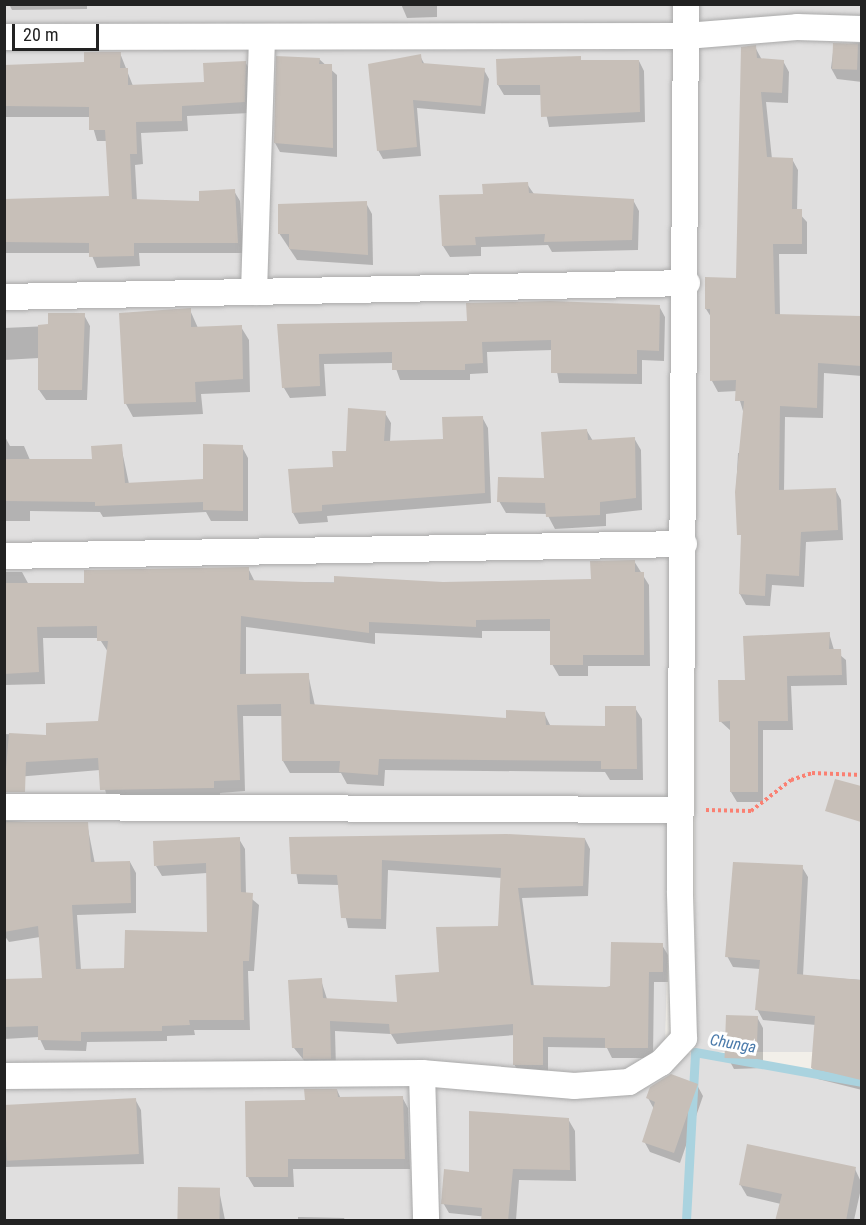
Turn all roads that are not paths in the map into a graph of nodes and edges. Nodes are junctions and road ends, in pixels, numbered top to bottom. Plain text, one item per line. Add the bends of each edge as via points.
1 (686, 4) edge
2 (861, 29) edge
3 (686, 36) junction
4 (4, 37) edge
5 (262, 37) junction
6 (687, 283) junction
7 (254, 292) junction
8 (4, 297) edge
9 (684, 544) junction
10 (4, 556) edge
11 (4, 807) edge
12 (681, 810) junction
13 (422, 1073) junction
14 (4, 1076) edge
15 (426, 1221) edge

1 - 3 street
2 - 3 street via 797,27
3 - 5 street
3 - 6 street
4 - 5 street
5 - 7 street
6 - 7 street
6 - 9 street
7 - 8 street
9 - 10 street
9 - 12 street
11 - 12 street
12 - 13 street via 684,1038 661,1063 629,1082 574,1086
13 - 14 street
13 - 15 street

